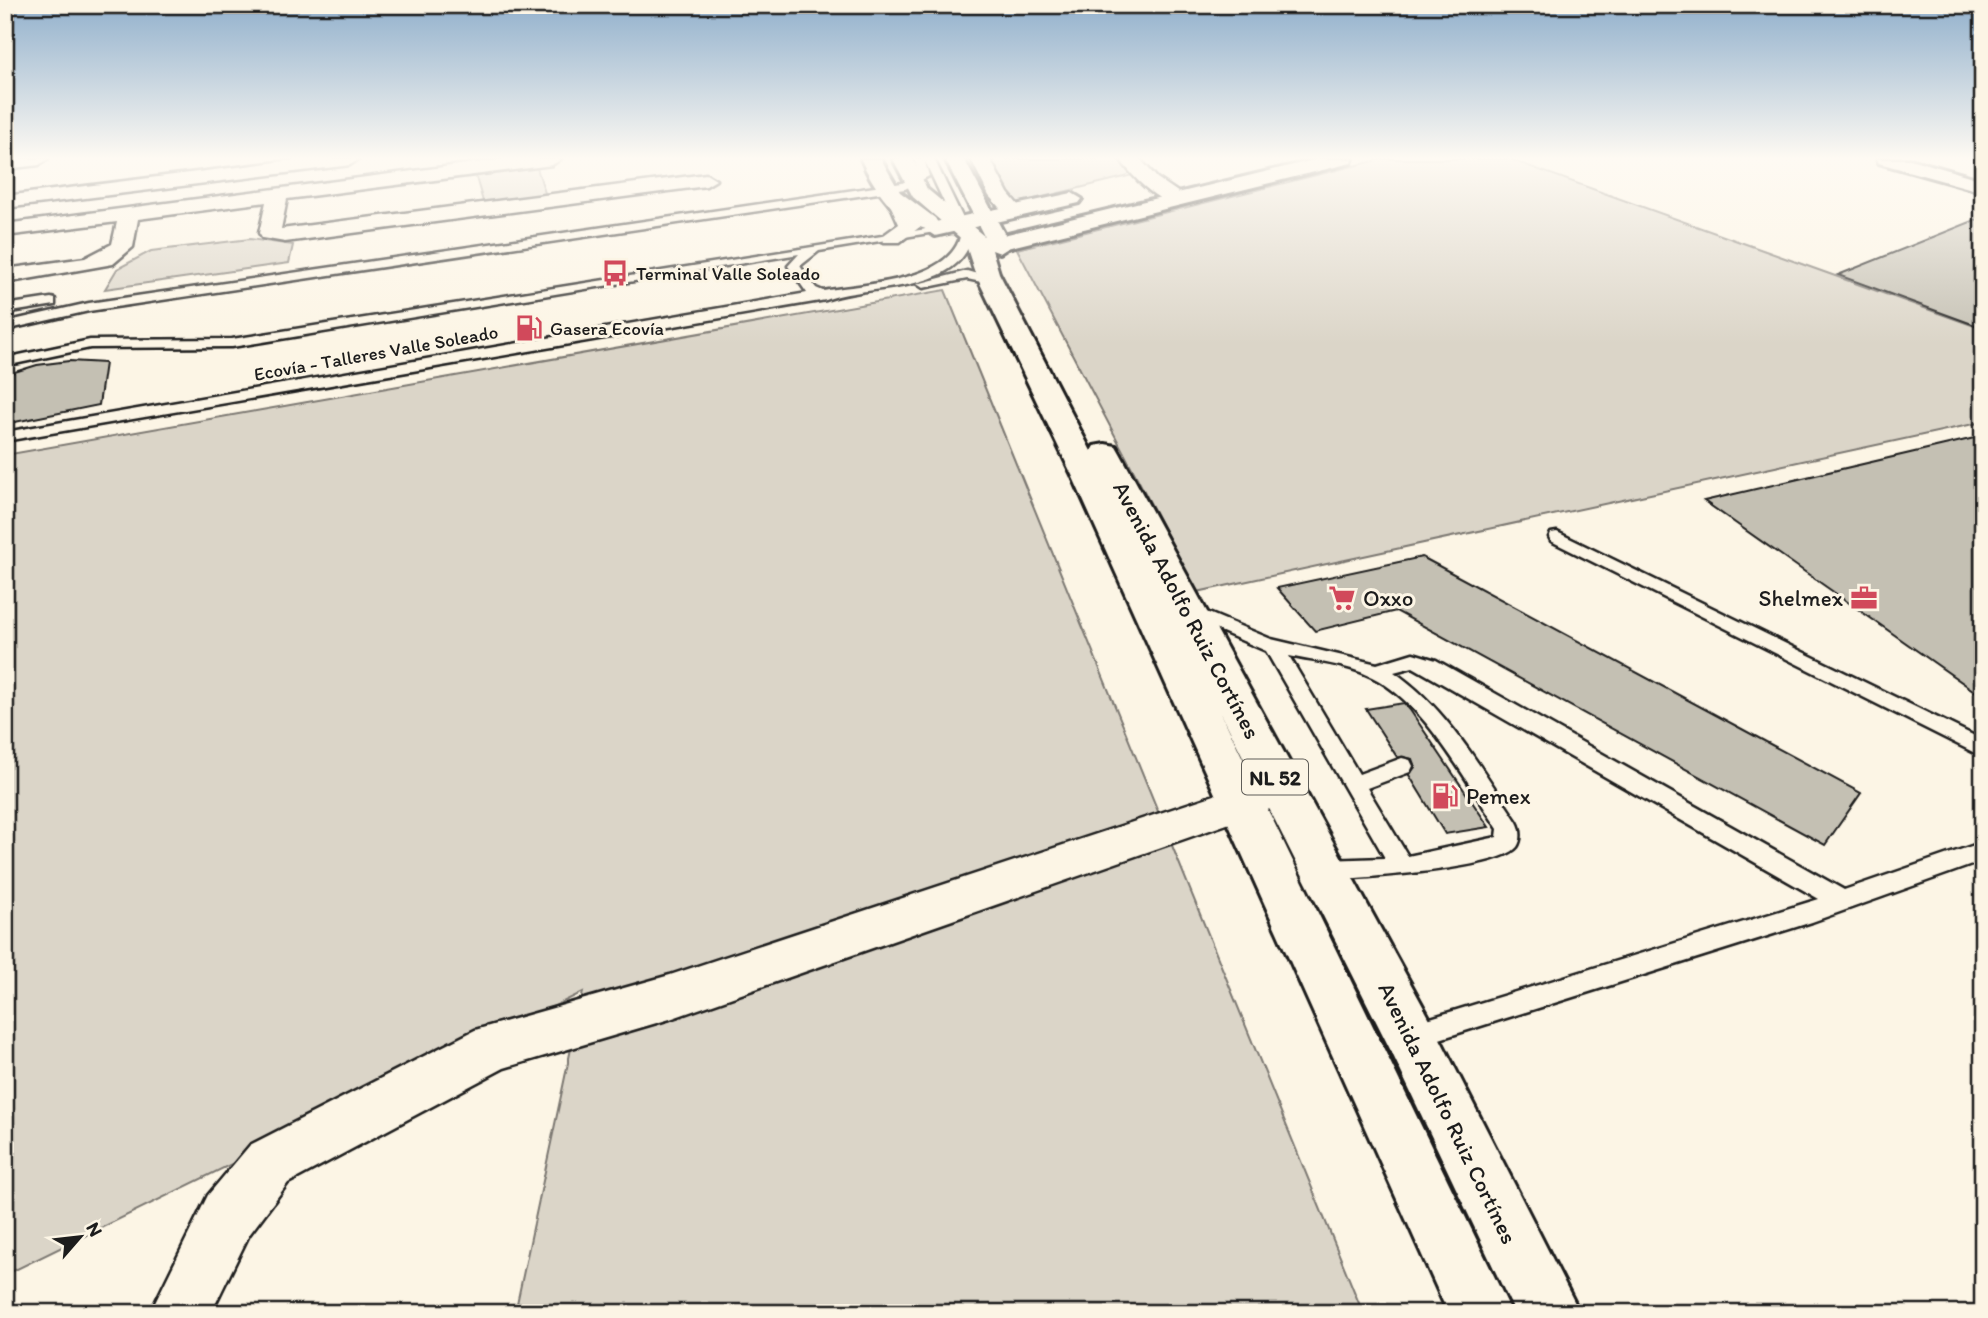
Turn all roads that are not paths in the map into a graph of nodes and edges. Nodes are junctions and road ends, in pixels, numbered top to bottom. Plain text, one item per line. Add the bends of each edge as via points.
1 (79, 221) edge
2 (128, 221) edge
3 (273, 221) edge
4 (399, 221) edge
5 (673, 221) edge
6 (690, 221) edge
7 (908, 221) edge
8 (939, 221) edge
9 (952, 221) edge
10 (966, 221) edge
11 (968, 221) edge
12 (970, 221) edge
13 (972, 221) edge
14 (989, 221) edge
15 (1033, 221) edge
16 (1081, 221) edge
17 (5, 230) edge
18 (892, 237) junction
19 (979, 243) junction
20 (821, 249) junction
21 (5, 276) edge
22 (934, 282) junction
23 (823, 295) junction
24 (842, 298) junction
25 (5, 309) edge
26 (5, 326) edge
27 (5, 362) edge
28 (5, 438) edge
29 (5, 446) edge
30 (1557, 537) dead end
31 (1186, 609) junction
32 (1273, 646) junction
33 (1376, 671) junction
34 (1983, 748) edge
35 (1402, 765) dead end
36 (1354, 784) junction
37 (1262, 796) junction
38 (1983, 851) edge
39 (1402, 867) junction
40 (1325, 870) junction
41 (1842, 901) junction
42 (1411, 1037) junction
43 (1549, 1309) edge
44 (180, 1313) edge
45 (1480, 1313) edge

1 - 17 street
2 - 21 street via 122,247 105,260
3 - 4 street via 270,233 285,236
5 - 25 lane
6 - 26 lane via 89,307
7 - 18 street via 909,226
8 - 19 main road, Avenida Adolfo Ruiz Cortínes / NL 52
9 - 19 main road
10 - 19 lane
11 - 19 main road
12 - 19 main road
13 - 19 main road, Avenida Adolfo Ruiz Cortínes / NL 52
14 - 19 street
15 - 19 main road
16 - 19 main road
18 - 19 lane
18 - 20 lane
19 - 22 lane
19 - 22 lane via 967,275
19 - 23 lane, Ecovía - Talleres Valle Soleado via 922,277
19 - 31 main road, Avenida Adolfo Ruiz Cortínes / NL 52
19 - 37 main road via 1088,475
20 - 23 lane via 794,266 812,291
20 - 27 lane via 232,343 90,344
22 - 24 lane
23 - 24 lane
23 - 28 lane, Ecovía - Talleres Valle Soleado
24 - 29 lane
30 - 34 lane
31 - 32 lane
31 - 37 main road, Avenida Adolfo Ruiz Cortínes / NL 52
32 - 33 lane
32 - 36 lane
33 - 39 lane via 1402,687 1511,835 1499,848
33 - 41 lane via 1413,660 1424,662
35 - 36 lane
36 - 39 lane
37 - 40 main road, Avenida Adolfo Ruiz Cortínes / NL 52
37 - 44 street via 670,997 492,1047 269,1164 236,1201
37 - 45 main road
38 - 41 lane
39 - 40 lane
40 - 42 main road, Avenida Adolfo Ruiz Cortínes / NL 52
41 - 42 lane
42 - 43 main road, Avenida Adolfo Ruiz Cortínes / NL 52

